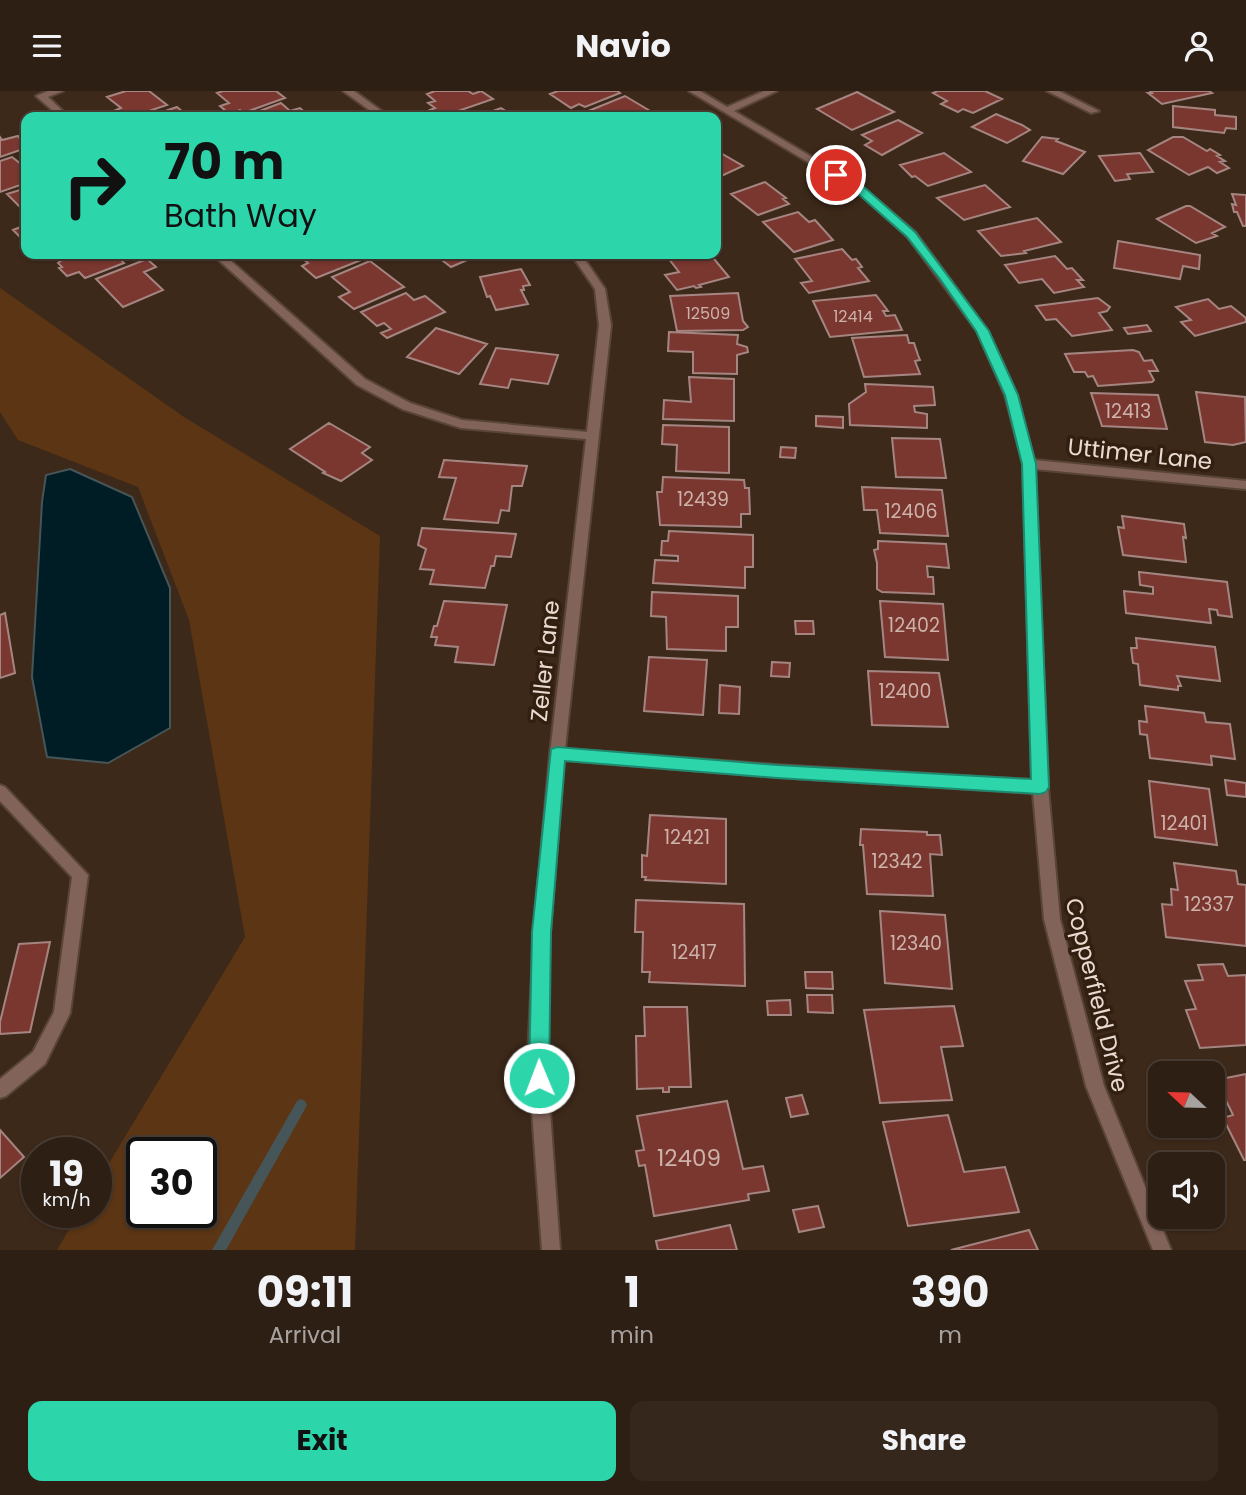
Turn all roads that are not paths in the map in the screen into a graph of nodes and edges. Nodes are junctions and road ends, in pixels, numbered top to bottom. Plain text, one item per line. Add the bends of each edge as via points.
1 (58, 91) edge
2 (348, 91) edge
3 (694, 91) edge
4 (772, 91) edge
5 (1052, 91) edge
6 (727, 110) junction
7 (1094, 111) dead end
8 (59, 112) edge
9 (378, 112) edge
10 (223, 259) edge
11 (579, 259) edge
12 (593, 436) junction
13 (1029, 464) junction
14 (1246, 485) edge
15 (557, 754) junction
16 (1040, 787) junction
17 (0, 791) edge
18 (0, 1090) edge
19 (551, 1250) edge
20 (1162, 1250) edge

1 - 8 street via 41,96
2 - 9 street
3 - 6 street, Copperfield Drive
4 - 6 street
5 - 7 street
6 - 13 street, Copperfield Drive via 859,188 911,235 982,331 1011,395
10 - 12 street via 361,382 406,406 461,424
11 - 12 street, Zeller Lane via 600,289 606,325
12 - 15 street, Zeller Lane
13 - 14 street, Uttimer Lane
13 - 16 street, Copperfield Drive
15 - 16 street
15 - 19 street, Zeller Lane via 541,932 537,1055
16 - 20 street, Copperfield Drive via 1052,919 1095,1086
17 - 18 street via 80,875 62,1013 39,1058

